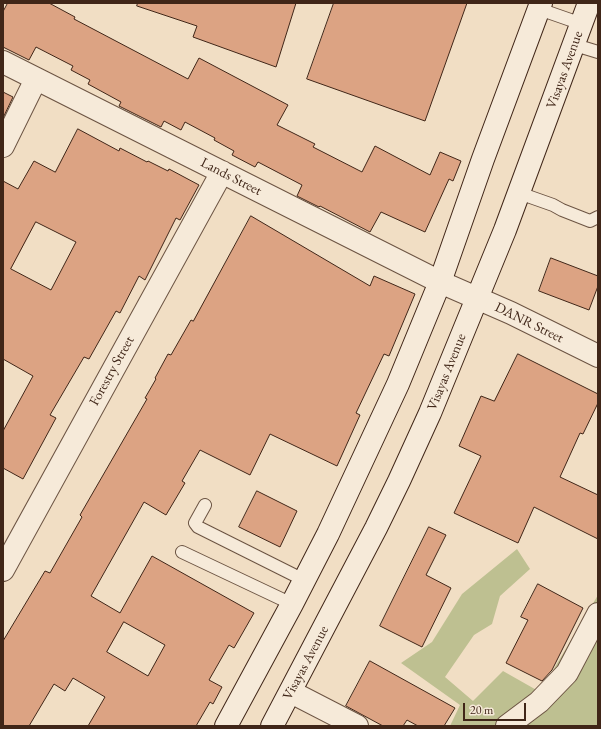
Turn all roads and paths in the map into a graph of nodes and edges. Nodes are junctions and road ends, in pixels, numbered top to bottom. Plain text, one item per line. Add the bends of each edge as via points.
1 (590, 3) edge
2 (540, 6) edge
3 (582, 24) junction
4 (575, 45) junction
5 (598, 52) edge
6 (3, 62) edge
7 (36, 79) junction
8 (3, 146) edge
9 (222, 172) junction
10 (519, 193) junction
11 (598, 217) edge
12 (440, 282) junction
13 (469, 294) junction
14 (598, 356) edge
15 (205, 505) dead end
16 (182, 552) dead end
17 (3, 570) edge
18 (304, 580) junction
19 (292, 604) junction
20 (598, 614) edge
21 (291, 692) junction
22 (226, 726) edge
23 (272, 726) edge
24 (358, 726) edge
25 (507, 726) edge

1 - 3 main road, Visayas Avenue
2 - 3 lane
2 - 12 main road
3 - 4 main road, Visayas Avenue
4 - 5 lane
4 - 10 main road, Visayas Avenue
6 - 7 main road, Lands Street
7 - 8 main road
7 - 9 main road, Lands Street
9 - 12 main road, Lands Street
9 - 17 main road, Forestry Street
10 - 11 lane via 590,221
10 - 13 main road, Visayas Avenue
12 - 13 main road, Lands Street
12 - 18 main road via 398,384
13 - 14 main road, DANR Street
13 - 21 main road, Visayas Avenue via 430,413 376,528
15 - 18 lane via 195,523 198,527
16 - 19 lane
18 - 19 main road
19 - 22 main road
20 - 25 main road via 568,673 539,702
21 - 23 main road, Visayas Avenue
21 - 24 main road

